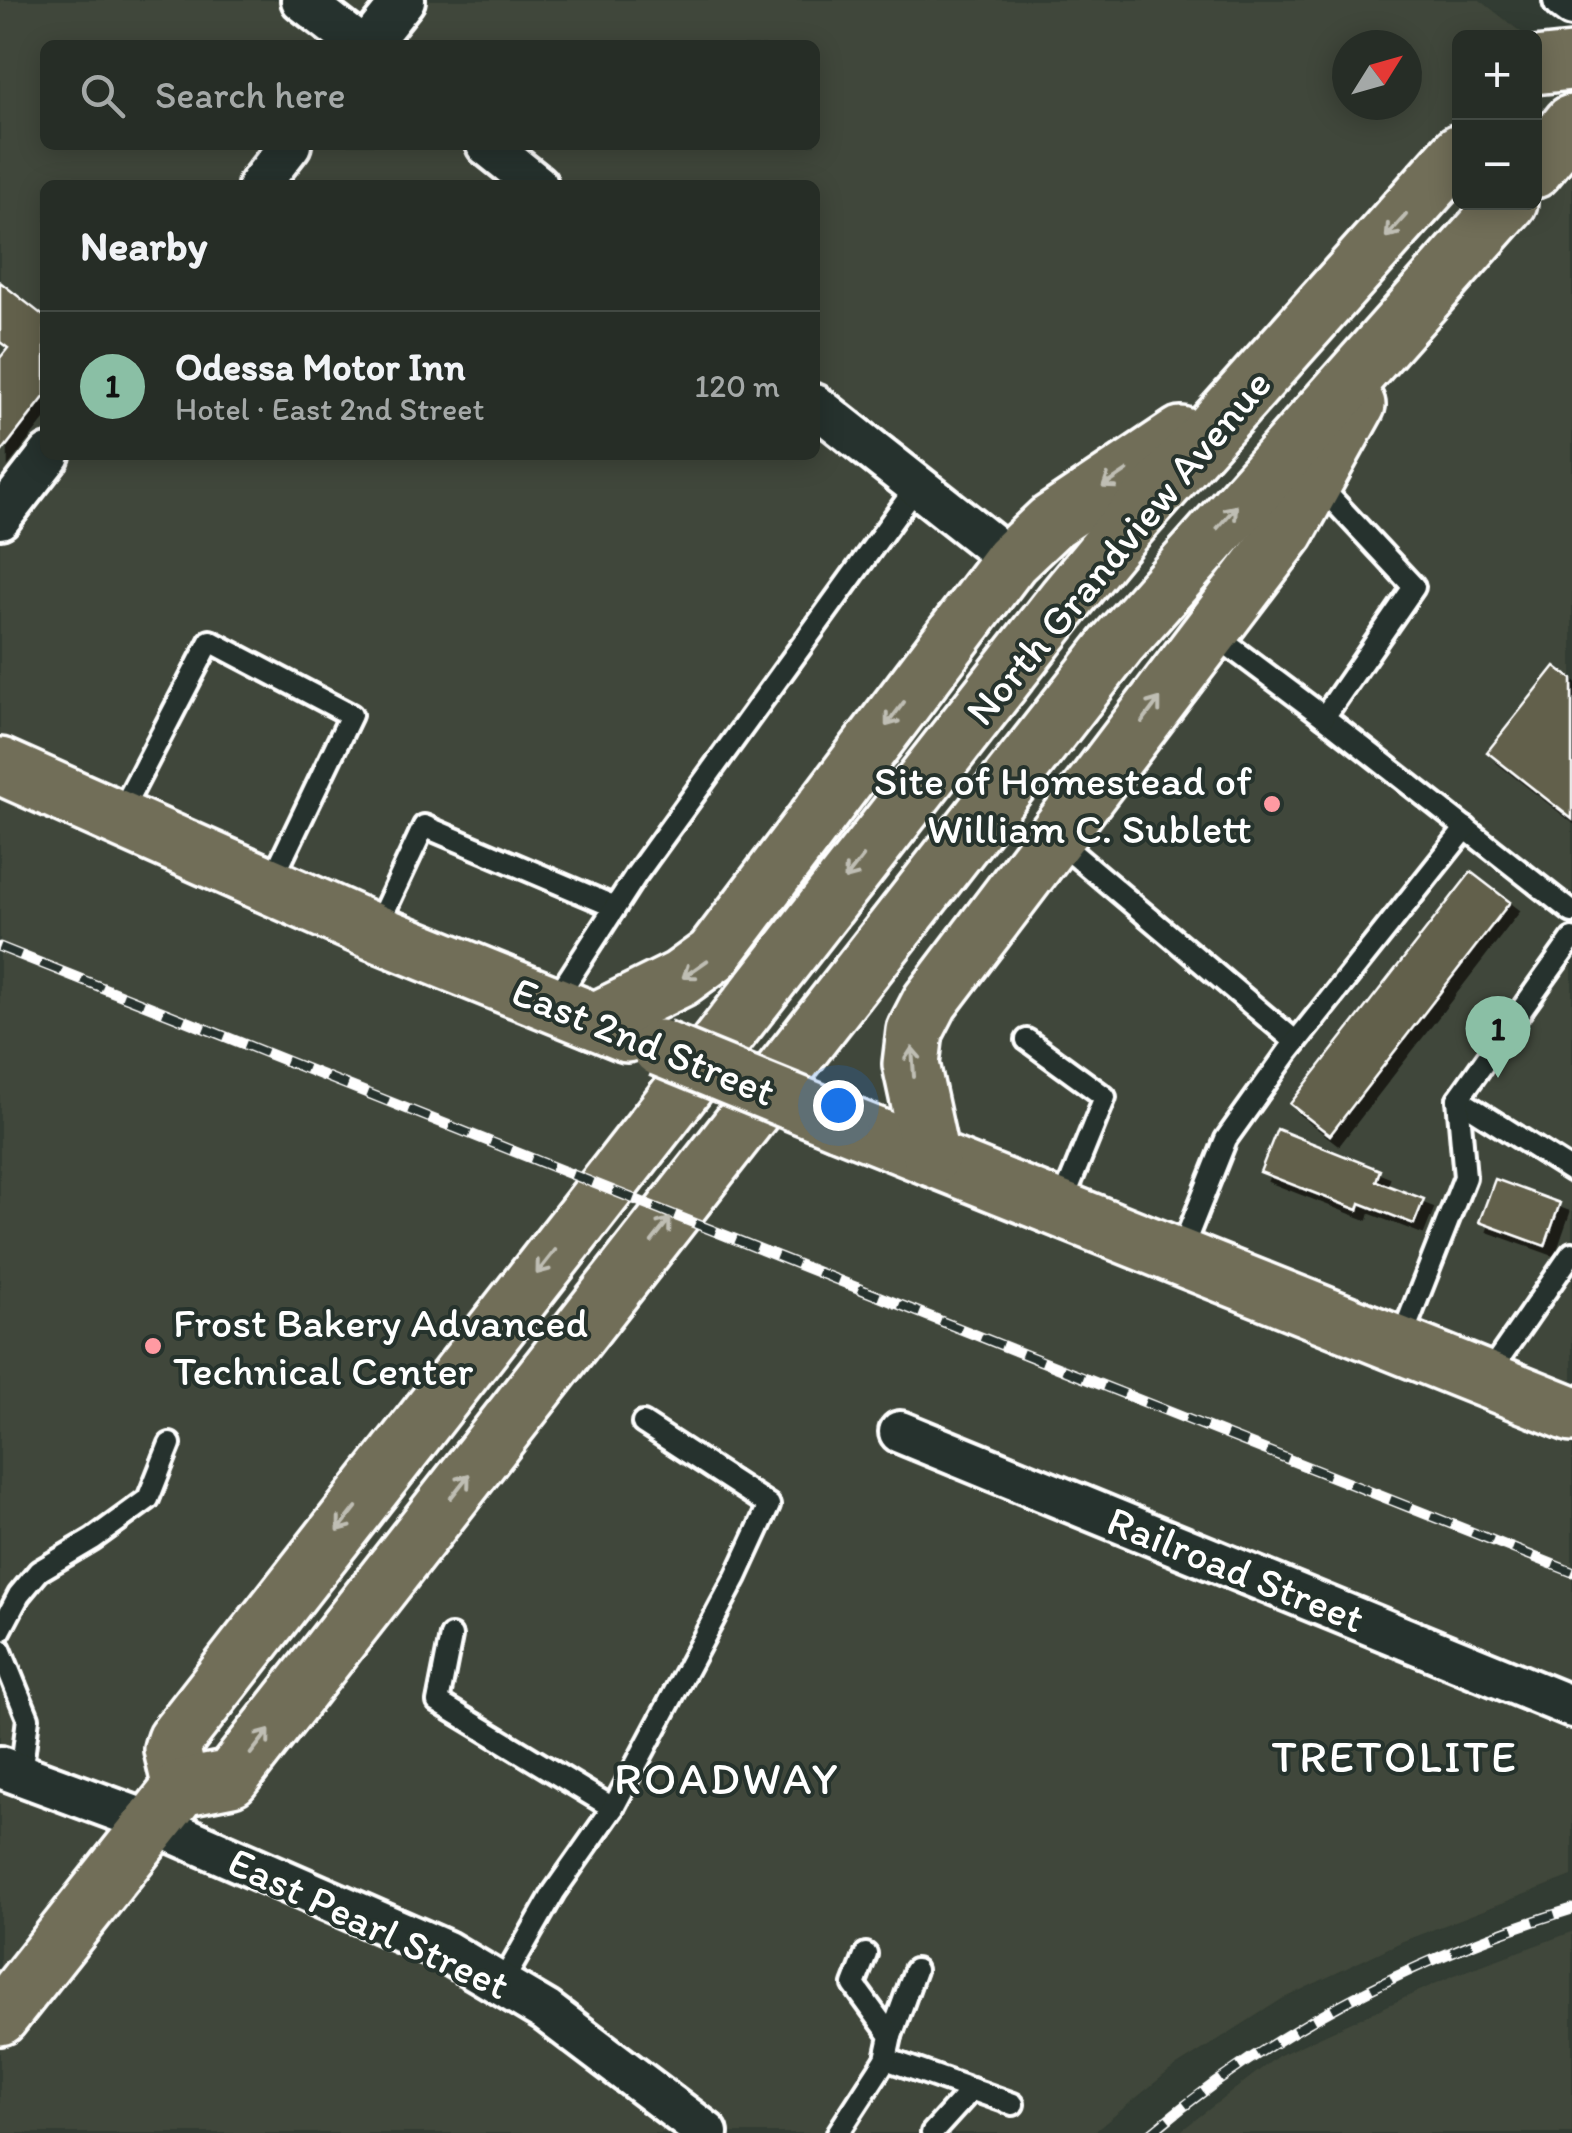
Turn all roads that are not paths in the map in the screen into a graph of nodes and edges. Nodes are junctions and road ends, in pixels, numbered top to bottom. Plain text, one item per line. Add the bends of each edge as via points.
1 (302, 0) edge
2 (404, 0) edge
3 (1564, 0) edge
4 (1572, 6) edge
5 (354, 40) edge
6 (372, 40) edge
7 (1572, 62) edge
8 (1542, 65) edge
9 (1572, 122) edge
10 (286, 150) edge
11 (493, 150) edge
12 (1542, 160) edge
13 (1452, 161) edge
14 (263, 180) edge
15 (531, 180) edge
16 (1501, 210) edge
17 (1405, 318) junction
18 (1254, 386) junction
19 (820, 409) edge
20 (45, 460) edge
21 (1315, 480) junction
22 (918, 486) junction
23 (0, 518) edge
24 (1011, 560) junction
25 (1210, 632) junction
26 (1324, 717) junction
27 (0, 766) edge
28 (117, 820) junction
29 (1466, 828) junction
30 (1055, 837) junction
31 (269, 886) junction
32 (616, 907) junction
33 (1572, 912) edge
34 (374, 932) junction
35 (1572, 939) edge
36 (574, 1012) junction
37 (1027, 1040) dead end
38 (1296, 1042) junction
39 (1458, 1099) junction
40 (932, 1157) junction
41 (1572, 1171) edge
42 (1060, 1208) junction
43 (1572, 1253) edge
44 (1179, 1256) junction
45 (1399, 1344) junction
46 (1485, 1379) junction
47 (1572, 1414) edge
48 (644, 1424) dead end
49 (900, 1432) dead end
50 (170, 1444) dead end
51 (0, 1631) edge
52 (451, 1636) dead end
53 (0, 1649) edge
54 (1572, 1707) edge
55 (10, 1771) edge
56 (166, 1806) junction
57 (613, 1808) junction
58 (866, 1954) dead end
59 (915, 1970) dead end
60 (502, 1982) junction
61 (0, 2017) edge
62 (890, 2036) junction
63 (886, 2059) junction
64 (972, 2089) junction
65 (1013, 2104) dead end
66 (707, 2133) edge
67 (838, 2133) edge
68 (932, 2133) edge

1 - 5 street
2 - 6 street
3 - 4 street
7 - 8 main road
9 - 12 main road
10 - 14 street
11 - 15 street
13 -> 18 main road, North Grandview Avenue
16 - 17 main road, North Grandview Avenue
17 - 21 main road
56 -> 17 main road, North Grandview Avenue via 231,1778 1118,644
18 -> 24 main road via 1050,523
18 -> 56 main road, North Grandview Avenue via 1066,599 174,1740
19 - 22 street
20 - 23 street
21 - 25 main road via 1287,531
21 - 26 lane via 1414,586
22 - 24 street
22 - 32 lane
24 -> 36 main road via 714,956 680,980
25 - 26 lane
30 -> 25 main road
26 - 29 lane
27 - 28 main road, East 2nd Street
28 - 31 main road, East 2nd Street
28 - 31 lane via 210,641 351,715
29 - 33 lane
29 - 38 lane
30 - 38 lane
40 -> 30 main road via 911,1064 915,1031
31 - 34 main road, East 2nd Street
32 - 34 lane via 424,826
32 - 36 lane
34 - 36 main road, East 2nd Street
35 - 39 lane
36 - 40 main road, East 2nd Street, bridge
37 - 42 lane via 1105,1096
38 - 44 lane via 1226,1139
39 - 41 lane
39 - 45 lane via 1465,1177
40 - 42 main road, East 2nd Street
42 - 44 main road, East 2nd Street
43 - 46 lane
44 - 45 main road, East 2nd Street
45 - 46 main road, East 2nd Street
46 - 47 main road, East 2nd Street
48 - 57 lane via 769,1505
49 - 54 street, Railroad Street
50 - 51 lane via 148,1498 39,1571
52 - 57 lane via 438,1702
53 - 55 lane via 28,1718
55 - 56 street, East Pearl Street
56 - 60 street, East Pearl Street
56 - 61 main road
57 - 60 lane
58 - 62 lane via 854,1985
59 - 62 lane
60 - 66 street, East Pearl Street
62 - 63 lane
63 - 64 lane
63 - 67 lane
64 - 65 lane
64 - 68 lane

